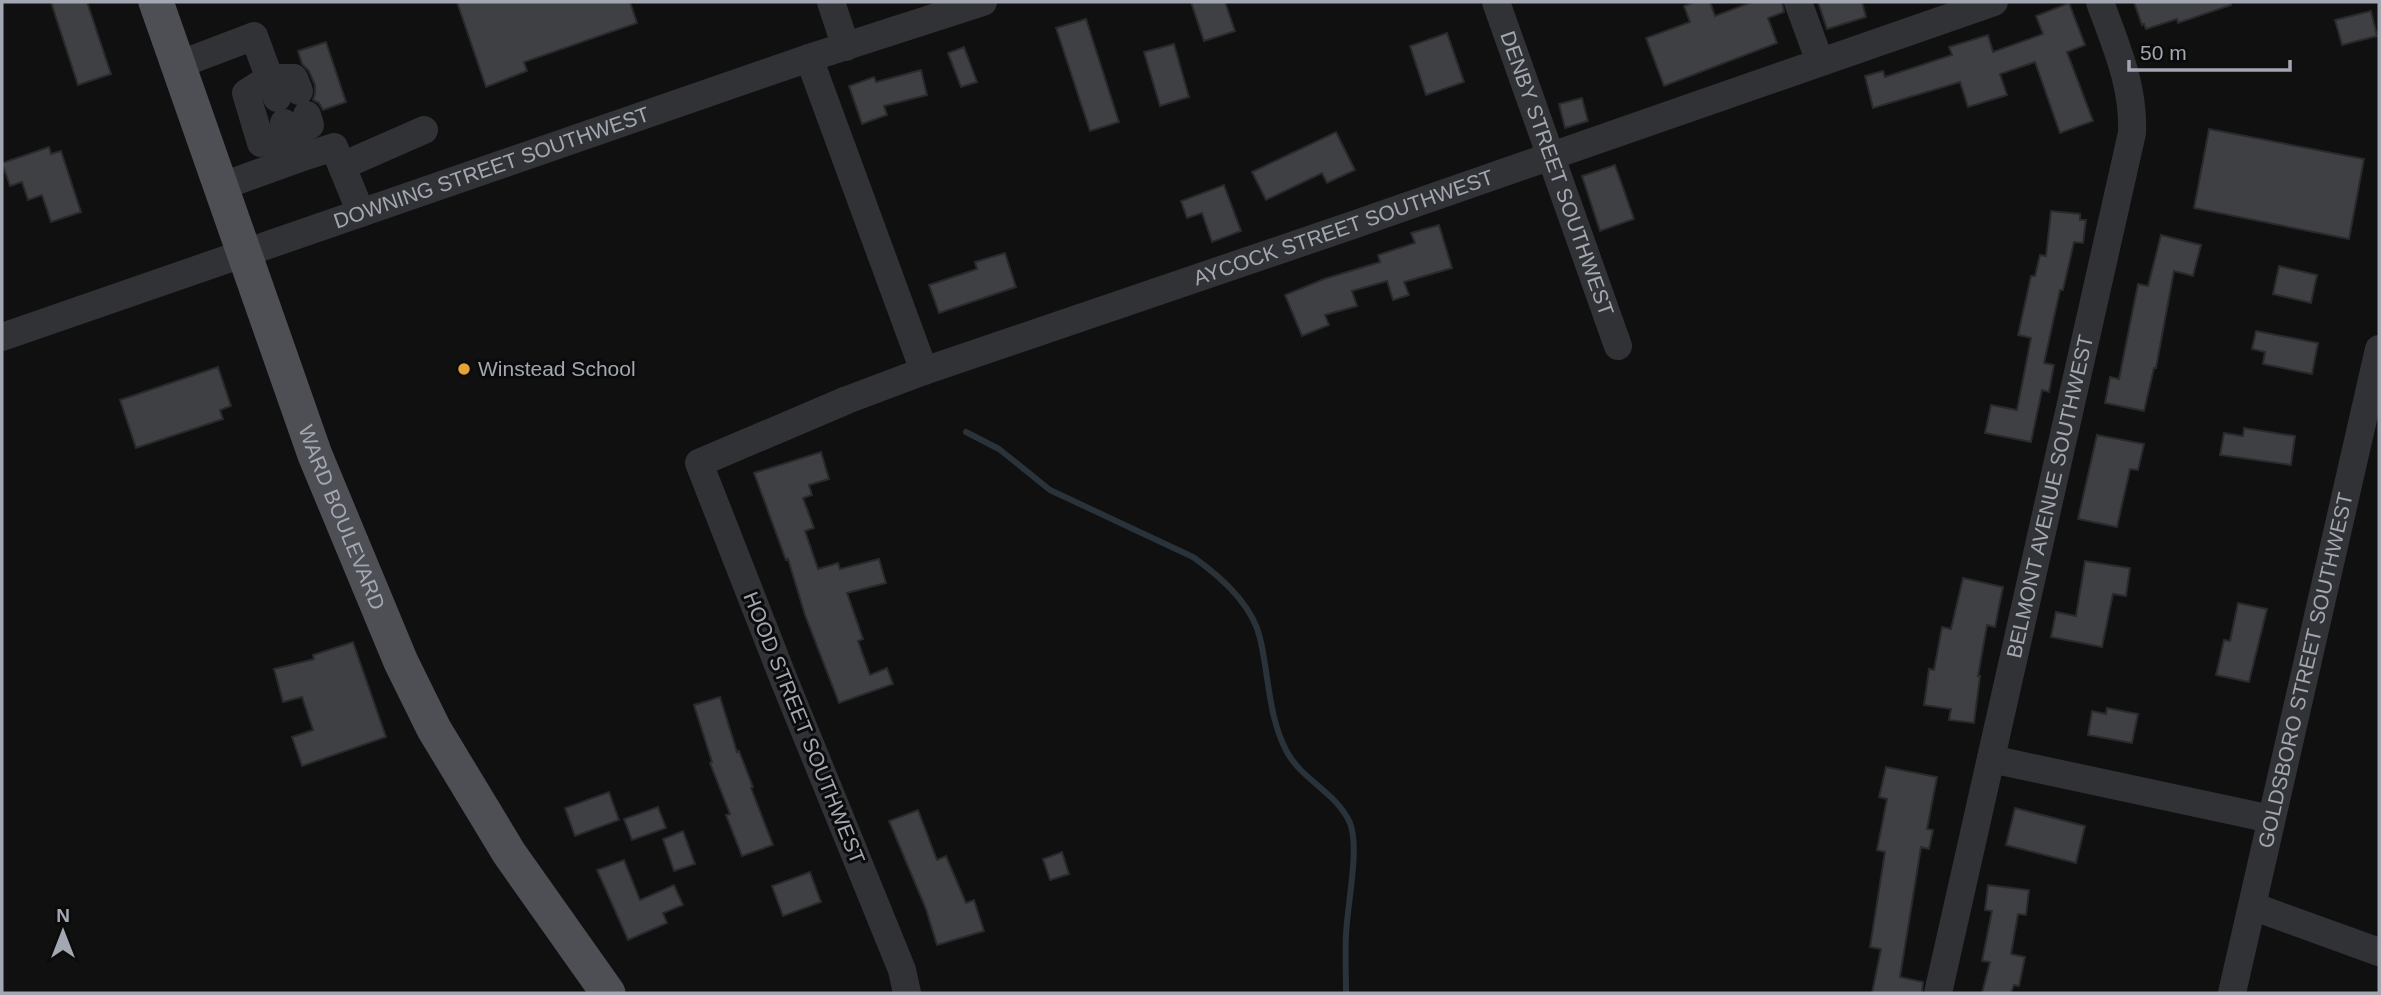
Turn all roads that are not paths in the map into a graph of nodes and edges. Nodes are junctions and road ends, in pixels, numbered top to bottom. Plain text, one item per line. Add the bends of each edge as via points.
1 (156, 2) edge
2 (831, 2) edge
3 (983, 2) edge
4 (1496, 2) edge
5 (1798, 2) edge
6 (1994, 2) edge
7 (2100, 2) edge
8 (846, 47) junction
9 (809, 58) junction
10 (1820, 62) junction
11 (178, 65) junction
12 (289, 114) junction
13 (424, 130) dead end
14 (1551, 155) junction
15 (342, 166) junction
16 (220, 187) junction
17 (360, 213) junction
18 (243, 254) junction
19 (2, 337) edge
20 (1618, 346) dead end
21 (2379, 349) edge
22 (924, 371) junction
23 (699, 463) joint
24 (2367, 469) edge
25 (1991, 760) junction
26 (2271, 819) junction
27 (2252, 906) junction
28 (2379, 952) edge
29 (608, 993) edge
30 (907, 993) edge
31 (1938, 993) edge
32 (2232, 993) edge

1 - 11 main road, WARD BOULEVARD
2 - 8 street
3 - 8 street, DOWNING STREET SOUTHWEST
4 - 14 street, DENBY STREET SOUTHWEST
5 - 10 street
6 - 10 street, AYCOCK STREET SOUTHWEST
7 - 25 street, BELMONT AVENUE SOUTHWEST via 2128,79 2132,133
8 - 9 street, DOWNING STREET SOUTHWEST
9 - 17 street, DOWNING STREET SOUTHWEST
9 - 22 street
10 - 14 street, AYCOCK STREET SOUTHWEST
11 - 12 street via 254,36
11 - 16 main road, WARD BOULEVARD
12 - 15 street via 334,147
12 - 16 street
13 - 15 street
14 - 20 street, DENBY STREET SOUTHWEST
14 - 22 street, AYCOCK STREET SOUTHWEST
15 - 17 street
16 - 18 main road, WARD BOULEVARD
17 - 18 street, DOWNING STREET SOUTHWEST
18 - 19 street, DOWNING STREET SOUTHWEST
18 - 29 main road, WARD BOULEVARD via 315,456 434,729 509,853
21 - 24 street, GOLDSBORO STREET SOUTHWEST
22 - 23 street, AYCOCK STREET SOUTHWEST
23 - 30 street, HOOD STREET SOUTHWEST via 902,970
24 - 26 street, GOLDSBORO STREET SOUTHWEST
25 - 26 street
25 - 31 street, BELMONT AVENUE SOUTHWEST
26 - 27 street, GOLDSBORO STREET SOUTHWEST
27 - 28 street
27 - 32 street, GOLDSBORO STREET SOUTHWEST

